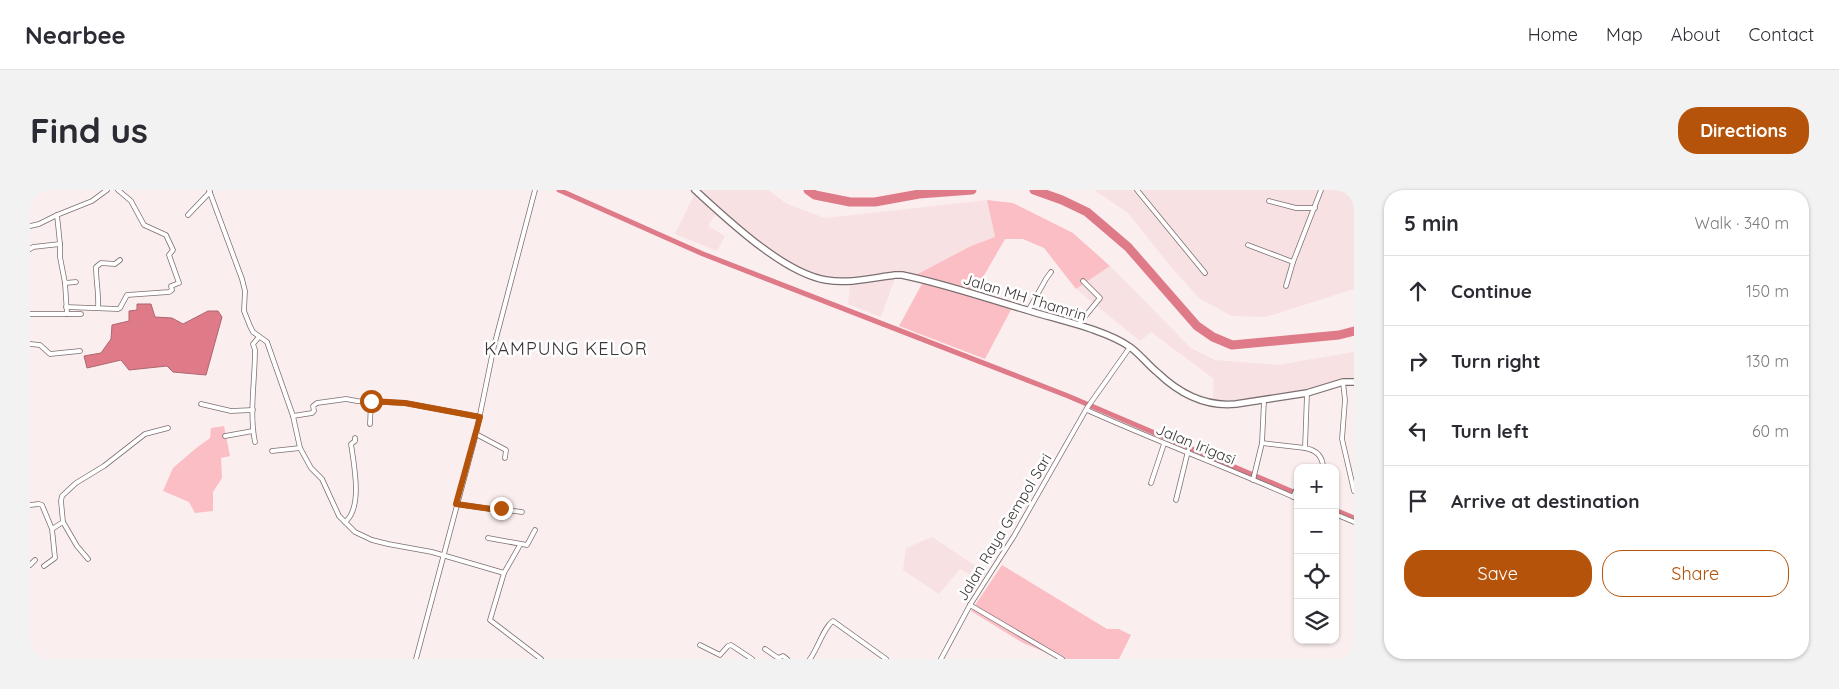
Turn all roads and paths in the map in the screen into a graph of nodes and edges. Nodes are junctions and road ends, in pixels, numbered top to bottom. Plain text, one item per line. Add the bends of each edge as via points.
1 (107, 190) edge
2 (118, 190) edge
3 (534, 190) edge
4 (695, 190) edge
5 (1138, 190) edge
6 (1321, 190) edge
7 (209, 191) edge
8 (1269, 201) dead end
9 (1315, 208) junction
10 (57, 215) junction
11 (188, 215) dead end
12 (30, 226) edge
13 (60, 244) junction
14 (1248, 244) dead end
15 (30, 249) edge
16 (120, 260) dead end
17 (1293, 262) junction
18 (1051, 272) dead end
19 (1205, 273) dead end
20 (1083, 281) dead end
21 (76, 282) dead end
22 (65, 283) junction
23 (1286, 286) dead end
24 (66, 307) junction
25 (98, 308) junction
26 (1028, 311) junction
27 (30, 314) edge
28 (67, 314) junction
29 (81, 314) dead end
30 (1078, 326) junction
31 (259, 337) junction
32 (30, 344) edge
33 (1130, 347) junction
34 (80, 351) dead end
35 (1343, 382) junction
36 (1354, 382) edge
37 (1307, 393) junction
38 (1264, 400) junction
39 (371, 401) junction
40 (201, 404) dead end
41 (1088, 407) junction
42 (252, 410) junction
43 (293, 416) junction
44 (480, 417) junction
45 (370, 424) dead end
46 (168, 428) dead end
47 (253, 431) junction
48 (476, 434) junction
49 (225, 436) dead end
50 (355, 438) dead end
51 (255, 442) dead end
52 (1262, 443) junction
53 (1164, 444) junction
54 (300, 448) junction
55 (1305, 448) junction
56 (272, 451) dead end
57 (1188, 452) junction
58 (505, 458) dead end
59 (1323, 464) edge
60 (1254, 478) junction
61 (1151, 484) dead end
62 (1354, 490) edge
63 (1294, 492) edge
64 (1176, 500) dead end
65 (456, 504) junction
66 (30, 505) edge
67 (522, 512) dead end
68 (1339, 516) edge
69 (63, 522) junction
70 (345, 522) junction
71 (1354, 522) edge
72 (52, 529) junction
73 (535, 530) dead end
74 (488, 538) dead end
75 (520, 544) junction
76 (443, 556) junction
77 (88, 559) dead end
78 (35, 560) dead end
79 (30, 565) edge
80 (44, 566) dead end
81 (504, 573) junction
82 (970, 606) junction
83 (700, 645) dead end
84 (765, 649) dead end
85 (778, 658) edge
86 (416, 659) edge
87 (542, 659) edge
88 (752, 659) edge
89 (787, 659) edge
90 (810, 659) edge
91 (886, 659) edge
92 (941, 659) edge
93 (1062, 659) edge

1 - 10 street via 92,201
2 - 25 street via 131,201 144,225 166,235 173,250 169,255 180,282 170,286 172,290 169,292 125,296 118,309
3 - 44 street via 494,346
4 - 26 street, Jalan MH Thamrin via 776,258 814,277 852,282 902,275
5 - 19 street
6 - 9 street
7 - 11 street
7 - 31 street via 242,279 244,311
8 - 9 street via 1296,208
9 - 17 street
10 - 12 street
10 - 13 street
13 - 15 street
13 - 22 street
14 - 17 street
16 - 25 street via 115,264 100,263 96,267
17 - 23 street
18 - 26 street
20 - 30 street via 1100,298
21 - 22 street
22 - 24 street
24 - 25 street
24 - 28 street
26 - 30 street, Jalan MH Thamrin
27 - 28 street
28 - 29 street
30 - 33 street, Jalan MH Thamrin
31 - 42 street via 253,344
31 - 43 street via 267,342
32 - 34 street via 41,346 50,354
33 - 38 street, Jalan MH Thamrin via 1172,385 1197,400 1224,405
33 - 41 street, Jalan Raya Gempol Sari
35 - 36 street, Jalan MH Thamrin
35 - 37 street, Jalan MH Thamrin
35 - 62 street via 1342,439
37 - 38 street, Jalan MH Thamrin
37 - 55 street
38 - 52 street
39 - 43 street via 346,399 317,403 313,406 314,412
39 - 44 street via 405,403
39 - 45 street
40 - 42 street via 231,411
41 - 53 street, Jalan Irigasi
41 - 82 street, Jalan Raya Gempol Sari
42 - 47 street
43 - 54 street
44 - 48 street
46 - 69 street via 144,434 104,466 76,483 62,496
47 - 49 street
47 - 51 street
48 - 58 street via 506,450
48 - 65 street
50 - 70 street via 351,444 356,497 352,516
52 - 55 street
52 - 60 street
53 - 57 street, Jalan Irigasi
53 - 61 street
54 - 56 street
54 - 70 street via 311,468 322,479
55 - 59 street via 1314,450
57 - 60 street, Jalan Irigasi
57 - 64 street
60 - 63 street, Jalan Irigasi
65 - 67 street via 491,509 498,506
65 - 76 street
66 - 72 street via 42,505
68 - 71 street
69 - 72 street
69 - 77 street
70 - 76 street via 355,532 372,540
72 - 80 street via 55,558
73 - 75 street via 528,545
74 - 75 street
75 - 81 street
76 - 81 street
76 - 86 street
78 - 79 street
81 - 87 street via 490,621
82 - 92 street, Jalan Raya Gempol Sari
82 - 93 street
83 - 88 street via 720,655 731,645
84 - 85 street
85 - 89 street via 783,656
90 - 91 street via 827,625 833,621

